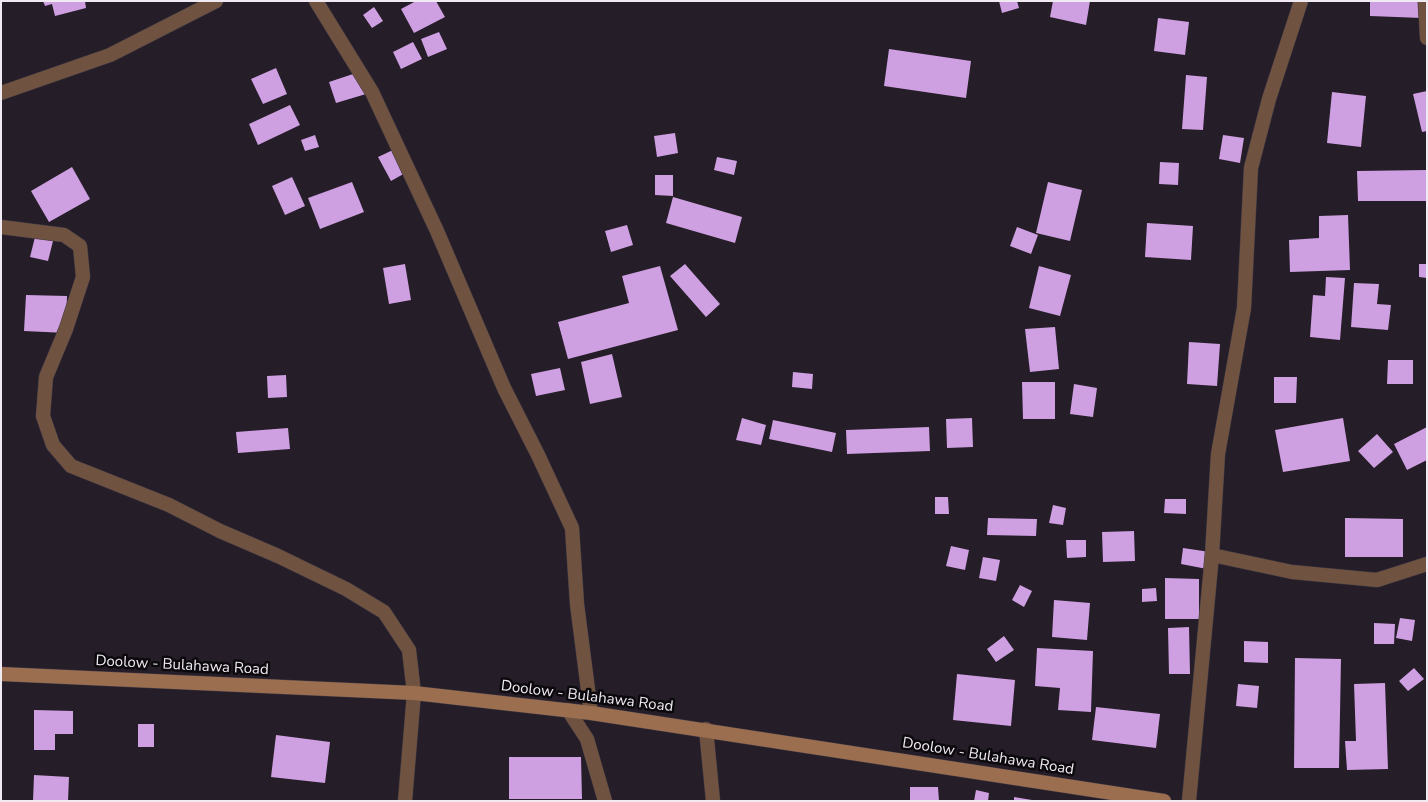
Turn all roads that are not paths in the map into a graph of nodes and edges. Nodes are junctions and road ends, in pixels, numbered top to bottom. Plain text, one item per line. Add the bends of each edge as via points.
1 (216, 1) edge
2 (316, 1) edge
3 (1301, 1) edge
4 (1425, 1) edge
5 (1427, 38) edge
6 (1, 93) edge
7 (1, 227) edge
8 (1212, 555) junction
9 (1427, 564) edge
10 (1, 674) edge
11 (414, 693) junction
12 (568, 710) junction
13 (591, 712) junction
14 (706, 729) junction
15 (405, 801) edge
16 (605, 801) edge
17 (713, 801) edge
18 (1164, 801) edge
19 (1189, 801) edge

1 - 6 street via 110,55
2 - 13 street via 372,92 504,388 572,528 577,604
3 - 8 street via 1269,99 1251,168 1244,308 1218,454
4 - 5 street
7 - 11 street via 64,235 80,246 83,277 46,378 43,416 54,445 71,466 169,505 346,589 384,612 409,650
8 - 9 street via 1292,572 1377,580
8 - 19 street
10 - 11 main road, Doolow - Bulahawa Road
11 - 12 main road, Doolow - Bulahawa Road
11 - 15 street
12 - 13 main road, Doolow - Bulahawa Road
12 - 16 street via 588,739
13 - 14 main road, Doolow - Bulahawa Road
14 - 17 street
14 - 18 main road, Doolow - Bulahawa Road

